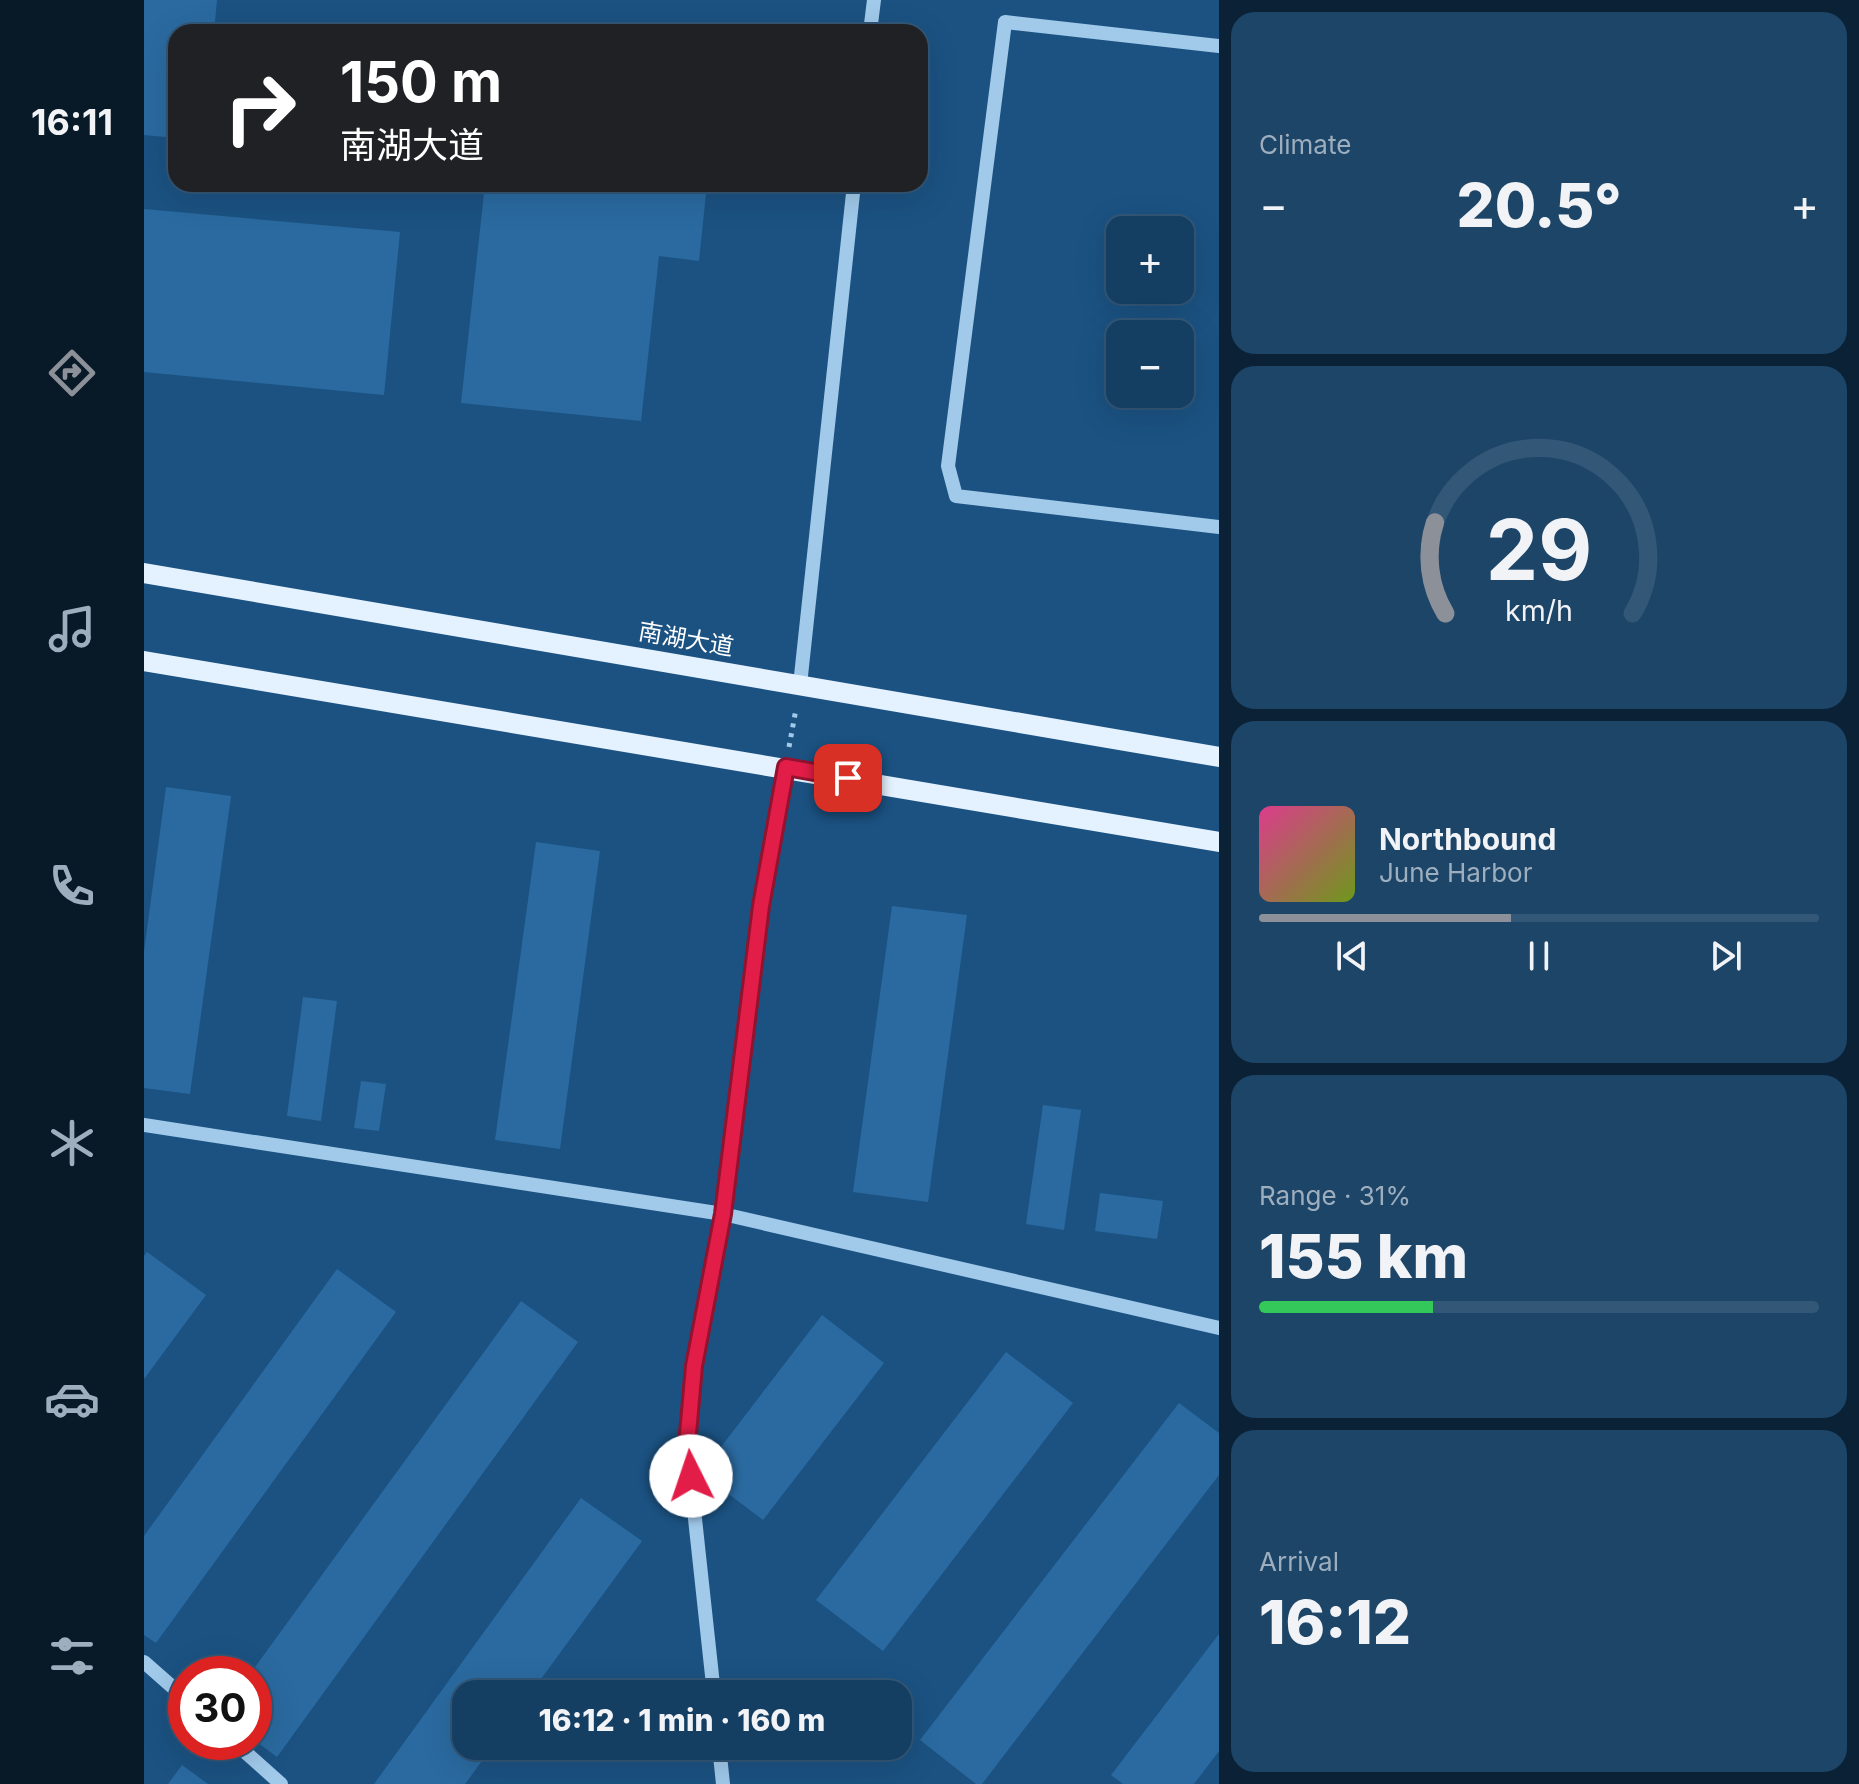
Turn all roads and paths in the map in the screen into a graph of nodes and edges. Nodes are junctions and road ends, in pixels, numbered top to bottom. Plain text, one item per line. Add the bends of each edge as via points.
1 (874, 0) edge
2 (871, 24) edge
3 (1219, 46) edge
4 (853, 192) edge
5 (1219, 527) edge
6 (144, 573) edge
7 (144, 661) edge
8 (800, 685) junction
9 (1219, 757) edge
10 (786, 767) junction
11 (1219, 842) edge
12 (144, 1125) edge
13 (723, 1214) junction
14 (1219, 1328) edge
15 (144, 1662) edge
16 (712, 1680) edge
17 (168, 1683) edge
18 (254, 1760) edge
19 (720, 1760) edge
20 (281, 1784) edge
21 (723, 1784) edge

1 - 2 street
3 - 5 street via 1005,22 948,466 956,496
4 - 8 street
6 - 8 main road, 南湖大道
7 - 10 main road
8 - 9 main road, 南湖大道
8 - 10 path
10 - 11 main road
10 - 13 street via 761,906
12 - 13 street
13 - 14 street
13 - 16 street via 694,1366 687,1445
15 - 17 street
18 - 20 street
19 - 21 street

